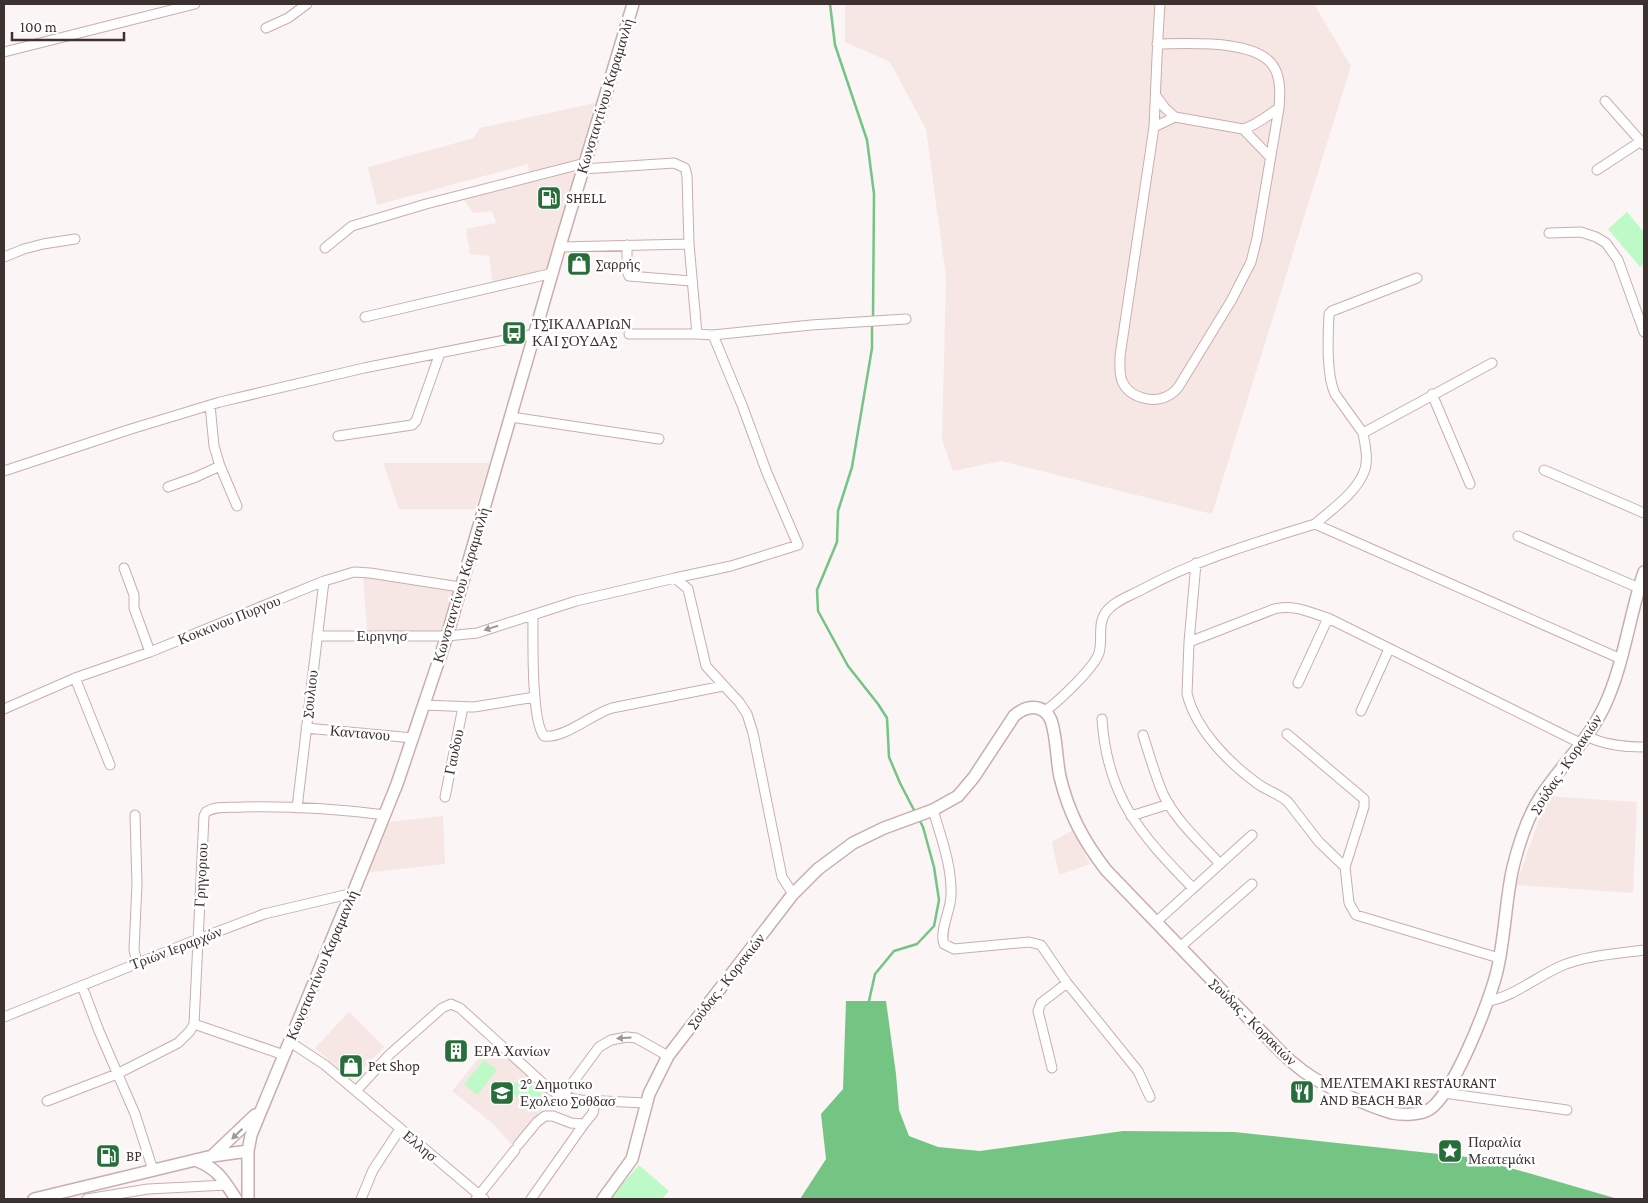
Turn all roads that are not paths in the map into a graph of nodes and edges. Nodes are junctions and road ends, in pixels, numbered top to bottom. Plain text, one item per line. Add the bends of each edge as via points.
1 (195, 4) edge
2 (307, 4) edge
3 (633, 4) edge
4 (1160, 4) edge
5 (266, 28) dead end
6 (1157, 44) junction
7 (4, 52) edge
8 (1156, 96) junction
9 (1605, 101) dead end
10 (1279, 108) junction
11 (1175, 116) junction
12 (1154, 127) junction
13 (1243, 129) junction
14 (1643, 143) edge
15 (1270, 157) junction
16 (584, 166) junction
17 (1597, 170) dead end
18 (1549, 234) dead end
19 (74, 239) dead end
20 (688, 244) junction
21 (626, 245) junction
22 (560, 247) junction
23 (325, 248) dead end
24 (4, 257) edge
25 (553, 273) junction
26 (1417, 278) dead end
27 (691, 280) junction
28 (365, 317) dead end
29 (906, 319) dead end
30 (1644, 332) edge
31 (535, 334) junction
32 (629, 334) dead end
33 (697, 334) junction
34 (714, 335) junction
35 (440, 353) junction
36 (1492, 362) dead end
37 (1432, 394) junction
38 (210, 405) junction
39 (511, 417) junction
40 (1363, 433) junction
41 (338, 436) dead end
42 (659, 439) dead end
43 (220, 466) junction
44 (1544, 470) dead end
45 (4, 471) edge
46 (1470, 484) dead end
47 (168, 486) dead end
48 (237, 506) dead end
49 (1644, 513) edge
50 (1315, 524) junction
51 (1518, 536) dead end
52 (1196, 563) junction
53 (124, 568) dead end
54 (1644, 572) edge
55 (674, 578) junction
56 (324, 580) junction
57 (460, 587) junction
58 (1639, 588) junction
59 (533, 615) junction
60 (1328, 618) junction
61 (317, 636) junction
62 (447, 636) junction
63 (1189, 642) junction
64 (1389, 649) junction
65 (150, 652) junction
66 (1620, 659) junction
67 (74, 678) junction
68 (1298, 683) dead end
69 (723, 686) junction
70 (535, 697) junction
71 (424, 705) junction
72 (464, 707) junction
73 (4, 709) edge
74 (1045, 711) junction
75 (1361, 711) dead end
76 (1102, 718) dead end
77 (306, 728) junction
78 (1287, 734) dead end
79 (1143, 735) dead end
80 (413, 738) junction
81 (1583, 739) junction
82 (1644, 747) edge
83 (110, 766) dead end
84 (445, 797) dead end
85 (1169, 804) junction
86 (297, 808) junction
87 (930, 812) junction
88 (385, 815) junction
89 (134, 816) dead end
90 (1131, 816) junction
91 (1252, 835) dead end
92 (1220, 864) junction
93 (1345, 867) junction
94 (1252, 884) dead end
95 (1193, 888) junction
96 (353, 893) junction
97 (794, 894) junction
98 (1156, 922) junction
99 (198, 939) junction
100 (1180, 947) junction
101 (1644, 950) edge
102 (1499, 958) junction
103 (137, 963) junction
104 (1067, 983) junction
105 (82, 986) junction
106 (1488, 1001) junction
107 (4, 1017) edge
108 (194, 1024) junction
109 (290, 1042) junction
110 (284, 1055) junction
111 (668, 1056) junction
112 (1052, 1068) dead end
113 (117, 1074) junction
114 (356, 1091) junction
115 (1444, 1093) junction
116 (562, 1097) junction
117 (1150, 1097) dead end
118 (47, 1101) dead end
119 (595, 1102) junction
120 (646, 1103) junction
121 (260, 1110) junction
122 (1567, 1110) dead end
123 (584, 1124) junction
124 (400, 1129) junction
125 (248, 1151) junction
126 (212, 1156) junction
127 (195, 1160) junction
128 (153, 1170) junction
129 (227, 1185) junction
130 (479, 1198) edge
131 (34, 1199) edge
132 (87, 1199) edge
133 (230, 1199) edge
134 (236, 1199) edge
135 (248, 1199) edge
136 (361, 1199) edge
137 (531, 1199) edge
138 (603, 1199) edge

1 - 7 street
2 - 5 street
3 - 16 main road, Κωνσταντίνου Καραμανλή
4 - 6 street
6 - 8 street
6 - 10 street via 1213,44 1258,54 1276,70 1280,88
8 - 11 street
8 - 12 street
9 - 14 street
10 - 13 street
10 - 15 street
11 - 12 street
11 - 13 street
12 - 15 street via 1120,356 1122,379 1127,390 1145,398 1170,395 1179,386 1251,262
13 - 15 street
14 - 17 street
16 - 20 street via 674,163 682,166 687,176
16 - 22 main road, Κωνσταντίνου Καραμανλή
16 - 23 street via 426,204 352,226
18 - 30 street via 1581,232 1606,243 1618,260
19 - 24 street via 43,244
20 - 21 street
20 - 27 street
21 - 22 street
21 - 27 street via 629,276
22 - 25 main road, Κωνσταντίνου Καραμανλή
25 - 28 street
25 - 31 main road, Κωνσταντίνου Καραμανλή
26 - 40 street via 1329,314 1330,380 1335,394
27 - 33 street
29 - 34 street
31 - 35 street
31 - 39 main road, Κωνσταντίνου Καραμανλή
32 - 33 street
33 - 34 street
34 - 55 street, Ειρηνησ via 798,545 731,566
35 - 38 street
35 - 41 street via 412,425
36 - 37 street
37 - 40 street
37 - 46 street
38 - 43 street via 214,446
38 - 45 street
39 - 42 street
39 - 57 main road, Κωνσταντίνου Καραμανλή
40 - 50 street via 1364,471 1355,488
43 - 47 street
43 - 48 street
44 - 49 street
50 - 52 street
50 - 66 street
51 - 58 street
52 - 63 street
52 - 74 street via 1114,604 1102,617 1099,653 1094,662 1062,699
53 - 65 street
54 - 58 main road, Σούδας - Κορακιών
55 - 59 street, Ειρηνησ
55 - 69 street via 688,589 706,666
56 - 57 street, Κοκκινου Πυργου via 354,572 370,572
56 - 61 street, Σουλιου
56 - 65 street, Κοκκινου Πυργου
57 - 62 main road, Κωνσταντίνου Καραμανλή
58 - 66 main road, Σούδας - Κορακιών
59 -> 62 street, Ειρηνησ via 477,633
59 - 70 street
60 - 63 street via 1285,606
60 - 64 street
60 - 68 street
61 - 62 street, Ειρηνησ
61 - 77 street, Σουλιου
62 - 71 main road, Κωνσταντίνου Καραμανλή
63 - 93 street via 1187,694 1208,738 1260,786 1288,802 1319,842
64 - 75 street
64 - 81 street
65 - 67 street, Κοκκινου Πυργου
66 - 81 main road, Σούδας - Κορακιών via 1604,708
67 - 73 street, Κοκκινου Πυργου
67 - 83 street
69 - 70 street via 604,710 550,736 544,736 540,729
69 - 97 street via 747,714 782,877
70 - 72 street
71 - 72 street
71 - 80 main road, Κωνσταντίνου Καραμανλή
72 - 84 street, Γαυδου
74 - 87 main road via 1030,707 1018,712 958,796
74 - 98 main road, Σούδας - Κορακιών via 1053,724 1060,777 1072,817 1106,870
76 - 90 street via 1110,769
77 - 80 street, Καντανου
77 - 86 street, Σουλιου
78 - 93 street via 1364,799
79 - 85 street
80 - 88 main road, Κωνσταντίνου Καραμανλή
81 - 82 street
81 - 102 main road, Σούδας - Κορακιών via 1540,798 1527,825 1506,900
85 - 90 street
85 - 92 street
86 - 88 street
86 - 99 street, Γρηγοριου via 216,808 206,812
87 - 97 main road, Σούδας - Κορακιών via 853,844 818,869
87 - 104 street via 946,856 952,895 943,934 944,944 954,949 1038,943
88 - 96 main road, Κωνσταντίνου Καραμανλή
89 - 103 street via 137,884 134,950
90 - 95 street
91 - 92 street
92 - 95 street
93 - 102 street via 1350,902 1356,915
94 - 100 street
95 - 98 street
96 - 99 street, Τριών Ιεραρχών via 279,910
96 - 109 main road, Κωνσταντίνου Καραμανλή
97 - 111 main road, Σούδας - Κορακιών
98 - 100 main road, Σούδας - Κορακιών
99 - 103 street, Τριών Ιεραρχών
99 - 108 street, Γρηγοριου
100 - 115 main road, Σούδας - Κορακιών via 1280,1051 1321,1082 1393,1113 1426,1111
101 - 106 street via 1577,960
102 - 106 main road, Σούδας - Κορακιών
103 - 105 street, Τριών Ιεραρχών
104 - 112 street via 1041,1003 1038,1011
104 - 117 street via 1138,1071
105 - 107 street, Τριών Ιεραρχών
105 - 113 street
106 - 115 main road, Σούδας - Κορακιών via 1466,1053
108 - 110 street
108 - 113 street via 178,1043
109 - 110 main road, Κωνσταντίνου Καραμανλή
109 - 114 street, Ελλησ via 312,1055
110 - 121 main road, Κωνσταντίνου Καραμανλή
111 -> 116 street via 636,1038 610,1040 599,1047
111 - 120 main road, Σούδας - Κορακιών
113 - 118 street
113 - 128 street via 135,1114
114 - 116 street via 389,1055 450,1004 460,1008
114 - 124 street, Ελλησ
115 - 122 street
116 - 119 street
119 - 120 street
119 - 123 street via 593,1113
120 - 138 main road, Σούδας - Κορακιών via 632,1159
121 - 125 main road, Κωνσταντίνου Καραμανλή
121 -> 126 main road
123 - 130 street via 545,1116
123 - 137 street
124 - 130 street, Ελλησ
124 - 136 street via 373,1170
125 - 126 main road
125 - 135 main road, Κωνσταντίνου Καραμανλή
126 - 127 main road
127 - 128 main road
127 - 129 main road via 211,1168
128 - 131 main road
129 - 132 street via 148,1189
129 - 133 main road
129 - 134 main road

